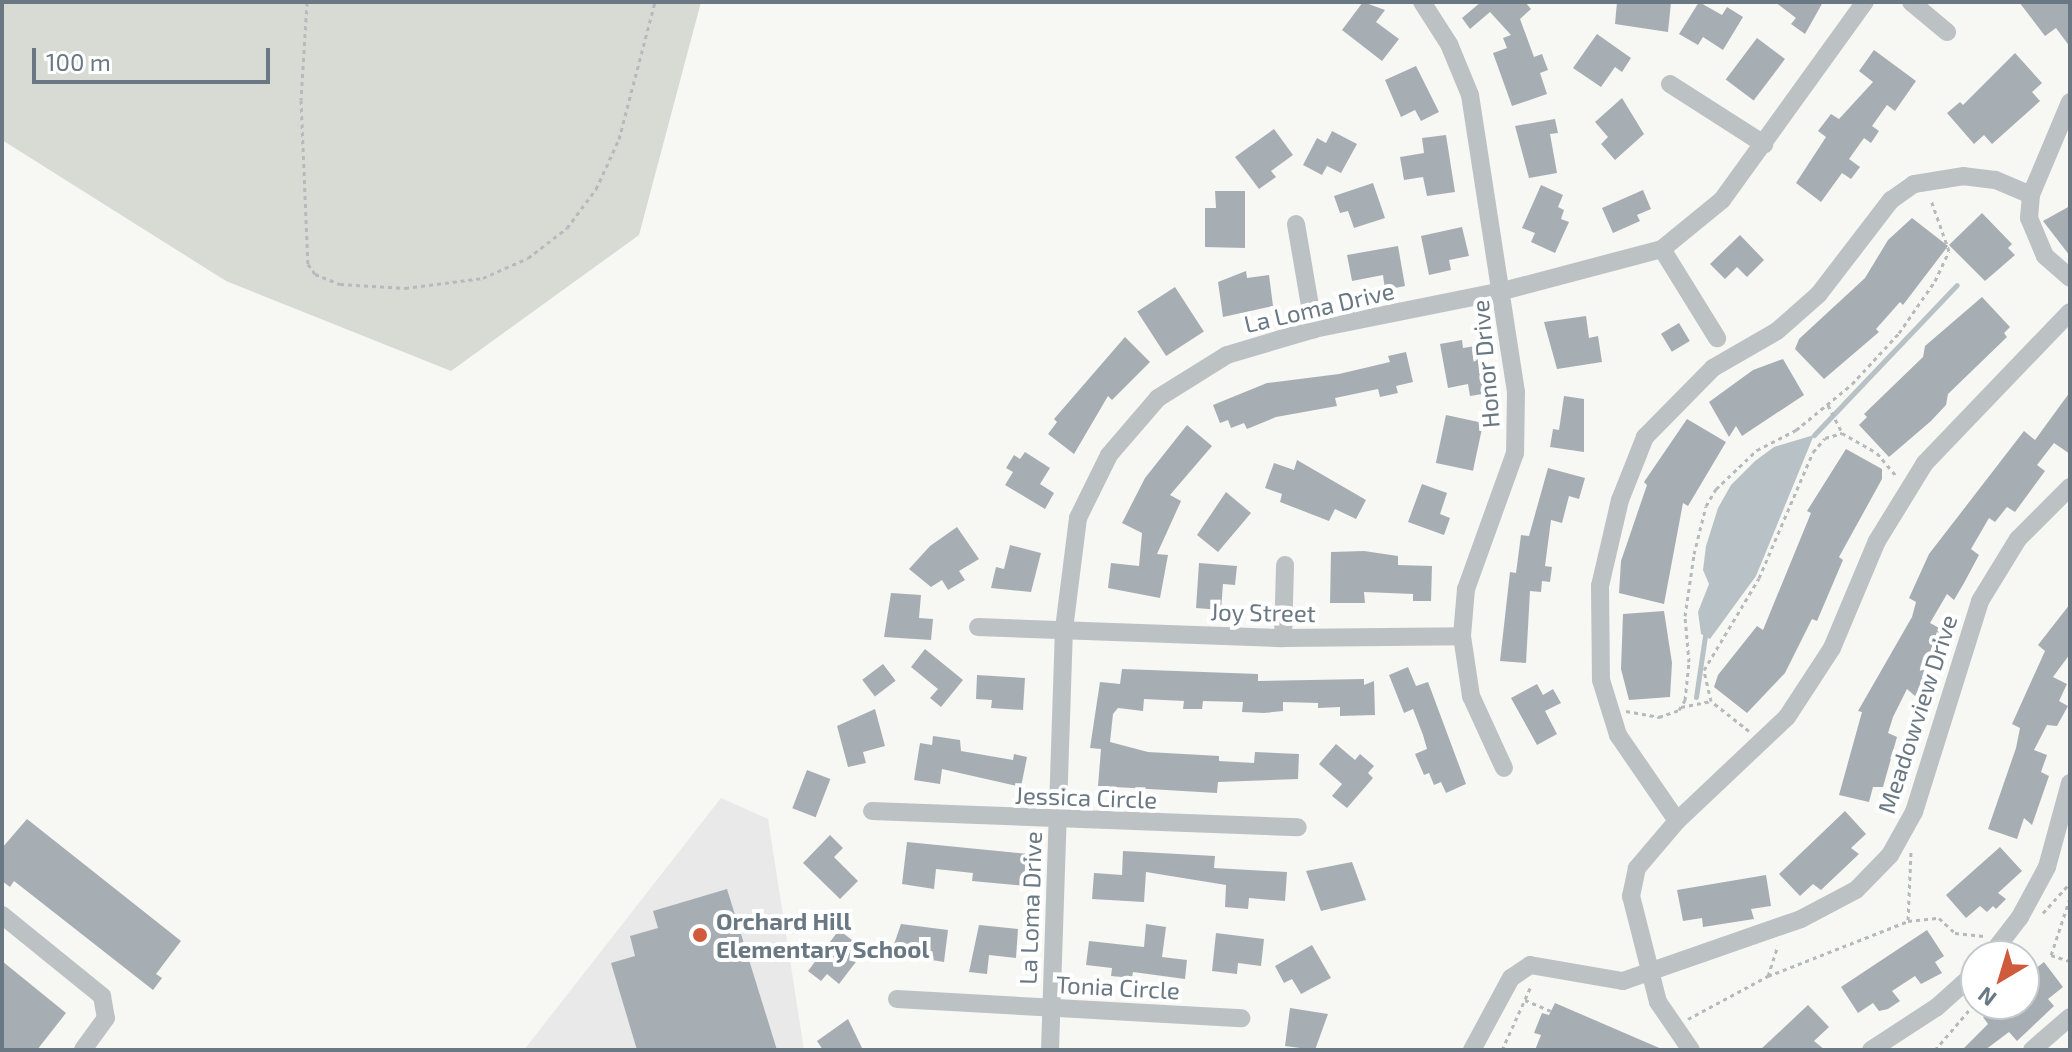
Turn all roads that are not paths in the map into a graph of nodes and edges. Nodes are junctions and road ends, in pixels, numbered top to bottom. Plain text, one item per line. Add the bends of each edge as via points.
1 (1422, 2) edge
2 (1865, 2) edge
3 (1911, 2) edge
4 (1947, 32) dead end
5 (1670, 84) dead end
6 (2070, 102) edge
7 (1764, 144) junction
8 (2031, 195) junction
9 (1296, 224) dead end
10 (1662, 249) junction
11 (2070, 278) edge
12 (1503, 291) junction
13 (2070, 312) edge
14 (1314, 329) junction
15 (1717, 338) dead end
16 (2070, 487) edge
17 (1285, 565) dead end
18 (978, 627) dead end
19 (1064, 629) junction
20 (1462, 636) junction
21 (1283, 638) junction
22 (1504, 768) dead end
23 (2070, 783) edge
24 (872, 811) dead end
25 (1057, 821) junction
26 (1677, 821) junction
27 (1298, 827) dead end
28 (2, 915) edge
29 (2004, 940) edge
30 (1648, 973) junction
31 (1960, 986) edge
32 (897, 999) dead end
33 (1050, 1008) junction
34 (2070, 1017) edge
35 (1241, 1018) dead end
36 (83, 1050) edge
37 (1050, 1050) edge
38 (1472, 1050) edge
39 (1691, 1050) edge
40 (1871, 1050) edge
41 (2032, 1050) edge

1 - 12 street, Honor Drive via 1449,44 1470,95
2 - 7 street, La Loma Drive
3 - 4 street
5 - 7 street
6 - 8 street
7 - 10 street, La Loma Drive via 1722,200
8 - 11 street via 2035,239
8 - 26 street via 1995,180 1964,176 1924,182 1891,200 1819,294 1777,331 1713,368 1645,437 1620,500 1600,586 1597,633 1607,707 1630,758
9 - 14 street
10 - 12 street, La Loma Drive
10 - 15 street
12 - 14 street, La Loma Drive
12 - 20 street, Honor Drive via 1516,392 1515,453 1466,589
13 - 26 street via 1925,463 1877,541 1832,648 1787,717
14 - 19 street, La Loma Drive via 1263,342 1201,368 1158,398 1126,434 1097,474 1078,518
16 - 30 street, Meadowview Drive via 2018,539 1980,601 1914,812 1872,875 1830,907
17 - 21 street
18 - 19 street, Joy Street
19 - 21 street, Joy Street
19 - 25 street, La Loma Drive
20 - 21 street, Joy Street
20 - 22 street, Honor Drive via 1471,696
23 - 29 street via 2047,867
24 - 25 street, Jessica Circle
25 - 27 street, Jessica Circle
25 - 33 street, La Loma Drive
26 - 30 street via 1633,878 1633,911
28 - 36 street via 94,988 107,1008 106,1018
30 - 38 street, Meadowview Drive via 1605,981 1530,965 1511,978
30 - 39 street via 1672,1030
31 - 40 street
32 - 33 street, Tonia Circle
33 - 35 street, Tonia Circle
33 - 37 street, La Loma Drive
34 - 41 street

